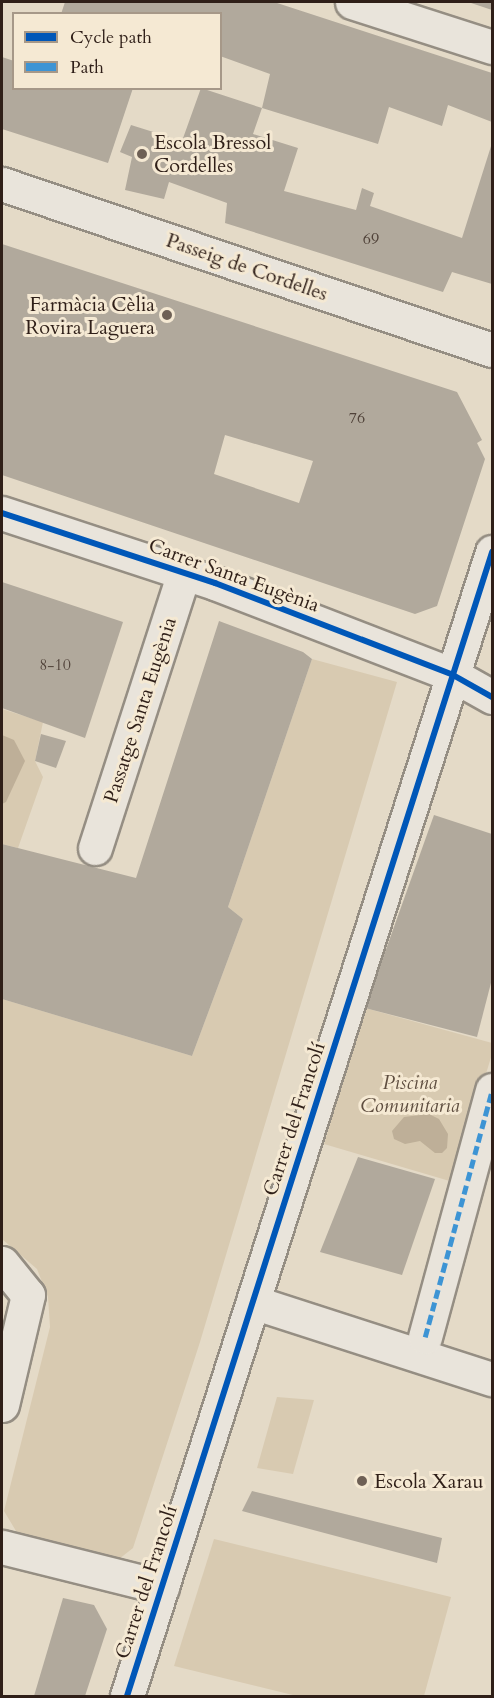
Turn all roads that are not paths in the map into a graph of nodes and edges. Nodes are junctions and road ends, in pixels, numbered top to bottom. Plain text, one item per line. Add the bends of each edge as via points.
1 (352, 2) edge
2 (492, 47) edge
3 (2, 184) edge
4 (492, 350) edge
5 (2, 513) edge
6 (492, 552) edge
7 (184, 572) junction
8 (453, 675) junction
9 (492, 697) edge
10 (95, 849) dead end
11 (492, 1090) edge
12 (2, 1263) edge
13 (253, 1302) junction
14 (425, 1337) dead end
15 (492, 1379) edge
16 (2, 1405) edge
17 (2, 1547) edge
18 (162, 1587) junction
19 (127, 1696) edge

1 - 2 street
3 - 4 street, Passeig de Cordelles
5 - 7 street, Carrer Santa Eugènia
6 - 8 street, Carrer del Francolí
7 - 8 street, Carrer Santa Eugènia
7 - 10 street, Passatge Santa Eugènia
8 - 9 street, Carrer Santa Eugènia
8 - 13 street, Carrer del Francolí
11 - 14 street
12 - 16 street via 28,1295
13 - 15 street
13 - 18 street, Carrer del Francolí
17 - 18 street
18 - 19 street, Carrer del Francolí

